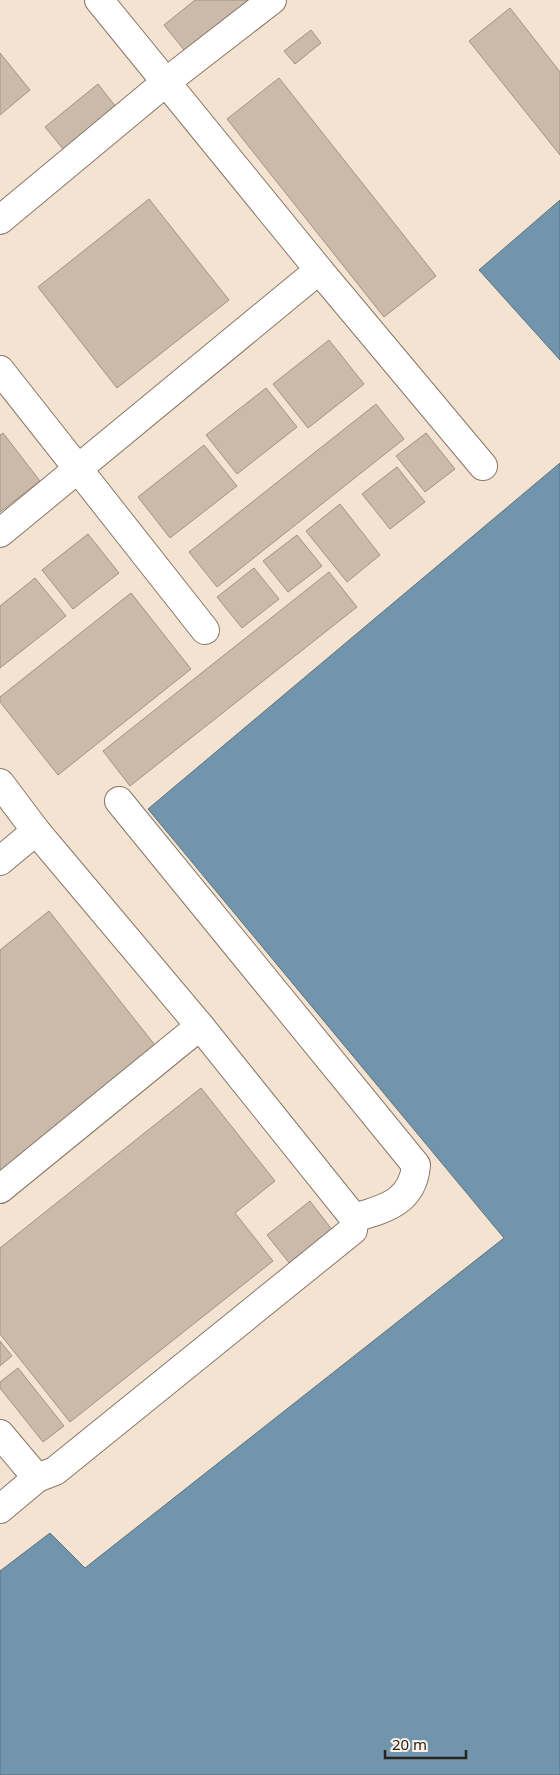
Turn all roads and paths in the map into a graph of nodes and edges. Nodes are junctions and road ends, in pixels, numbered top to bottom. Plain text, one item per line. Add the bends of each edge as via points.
1 (99, 0) edge
2 (272, 0) edge
3 (166, 82) junction
4 (0, 220) edge
5 (319, 270) junction
6 (0, 370) edge
7 (483, 466) dead end
8 (77, 469) junction
9 (0, 533) edge
10 (205, 630) dead end
11 (0, 784) edge
12 (119, 801) dead end
13 (36, 831) junction
14 (0, 861) edge
15 (200, 1026) junction
16 (0, 1189) edge
17 (354, 1218) junction
18 (0, 1434) edge
19 (37, 1478) junction
20 (0, 1508) edge

1 - 3 lane
2 - 3 lane
3 - 4 lane
3 - 5 lane
5 - 7 lane
5 - 8 lane
6 - 8 lane
8 - 9 lane
8 - 10 lane
11 - 13 lane
12 - 17 lane via 416,1165 415,1179 404,1196 383,1209
13 - 14 lane
13 - 15 lane
15 - 16 lane
15 - 17 lane
17 - 19 lane via 353,1230 55,1471
18 - 19 lane
19 - 20 lane

